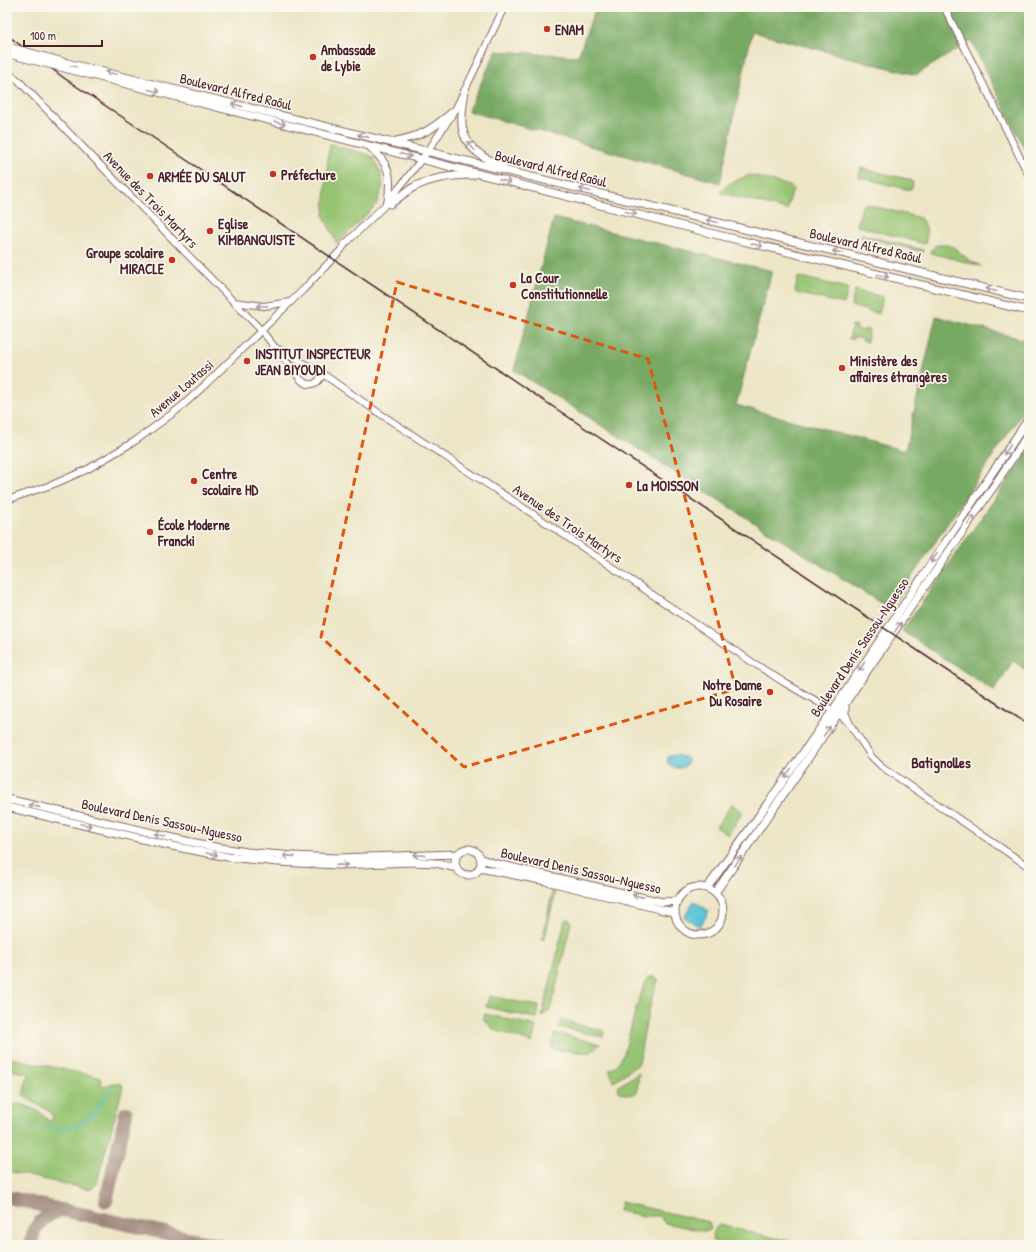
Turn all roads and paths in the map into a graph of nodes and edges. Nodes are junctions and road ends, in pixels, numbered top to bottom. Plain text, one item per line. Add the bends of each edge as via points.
1 (504, 7) edge
2 (944, 7) edge
3 (10, 51) edge
4 (7, 72) edge
5 (465, 90) junction
6 (455, 110) junction
7 (390, 142) junction
8 (368, 145) junction
9 (430, 152) junction
10 (424, 160) junction
11 (516, 172) junction
12 (483, 175) junction
13 (1029, 176) edge
14 (389, 203) junction
15 (1029, 299) edge
16 (234, 302) junction
17 (290, 302) junction
18 (1029, 311) edge
19 (261, 330) junction
20 (274, 346) junction
21 (323, 374) junction
22 (1029, 418) edge
23 (1029, 433) edge
24 (7, 500) edge
25 (845, 704) junction
26 (834, 713) junction
27 (849, 723) junction
28 (853, 730) junction
29 (7, 799) edge
30 (7, 807) edge
31 (458, 854) junction
32 (481, 859) junction
33 (1029, 867) edge
34 (457, 868) junction
35 (479, 868) junction
36 (707, 888) junction
37 (715, 893) junction
38 (676, 901) junction
39 (674, 912) junction

1 - 5 main road, Avenue Loutassi
2 - 13 main road
7 -> 3 main road, Boulevard Alfred Raôul, bridge
3 -> 8 main road, Boulevard Alfred Raôul, bridge via 76,71
4 - 16 main road, Avenue des Trois Martyrs
5 - 6 main road, Avenue Loutassi
11 -> 5 main road via 482,156 465,140 462,127
6 - 7 main road via 421,134
6 - 9 main road, Avenue Loutassi
7 - 9 main road, Boulevard Alfred Raôul
8 -> 10 main road, Boulevard Alfred Raôul
8 - 14 main road via 384,161 388,170
9 - 10 main road, Avenue Loutassi
9 - 11 main road, Boulevard Alfred Raôul
10 - 12 main road, Boulevard Alfred Raôul
10 - 14 main road, Avenue Loutassi
15 -> 11 main road, Boulevard Alfred Raôul
12 - 14 main road via 451,176 426,182
12 -> 18 main road, Boulevard Alfred Raôul
14 - 17 main road, Avenue Loutassi via 345,244
17 -> 16 main road via 264,306
16 - 19 main road, Avenue des Trois Martyrs
17 - 19 main road, Avenue Loutassi
19 - 20 main road, Avenue des Trois Martyrs
19 - 24 main road, Avenue Loutassi via 181,407 135,441 88,469
20 - 21 main road, Avenue des Trois Martyrs
20 - 21 main road, Avenue des Trois Martyrs via 306,384 314,384
21 - 26 main road, Avenue des Trois Martyrs via 709,634
22 -> 26 main road, Boulevard Denis Sassou-Nguesso
25 -> 23 main road, Boulevard Denis Sassou-Nguesso
25 - 26 main road, Boulevard Denis Sassou-Nguesso
25 - 27 main road via 845,714
26 - 27 main road, Avenue des Trois Martyrs
26 - 28 main road, Avenue des Trois Martyrs
26 -> 36 main road, Boulevard Denis Sassou-Nguesso
37 -> 26 main road, Boulevard Denis Sassou-Nguesso
27 - 28 main road, Avenue des Trois Martyrs
28 - 33 main road, Avenue des Trois Martyrs via 881,766
31 -> 29 main road, Boulevard Denis Sassou-Nguesso via 337,858 247,852 173,838
30 -> 34 main road, Boulevard Denis Sassou-Nguesso via 228,857 338,865 436,863
31 - 32 main road via 462,850 472,850 478,853
31 - 34 main road via 455,861
32 - 35 main road
38 -> 32 main road, Boulevard Denis Sassou-Nguesso via 662,902
34 - 35 main road via 467,875
35 - 39 main road, Boulevard Denis Sassou-Nguesso via 546,881
36 - 37 main road
36 - 38 main road via 691,888 682,893
37 - 39 main road via 721,901 722,919 718,928 710,934 691,935 677,923
38 - 39 main road

